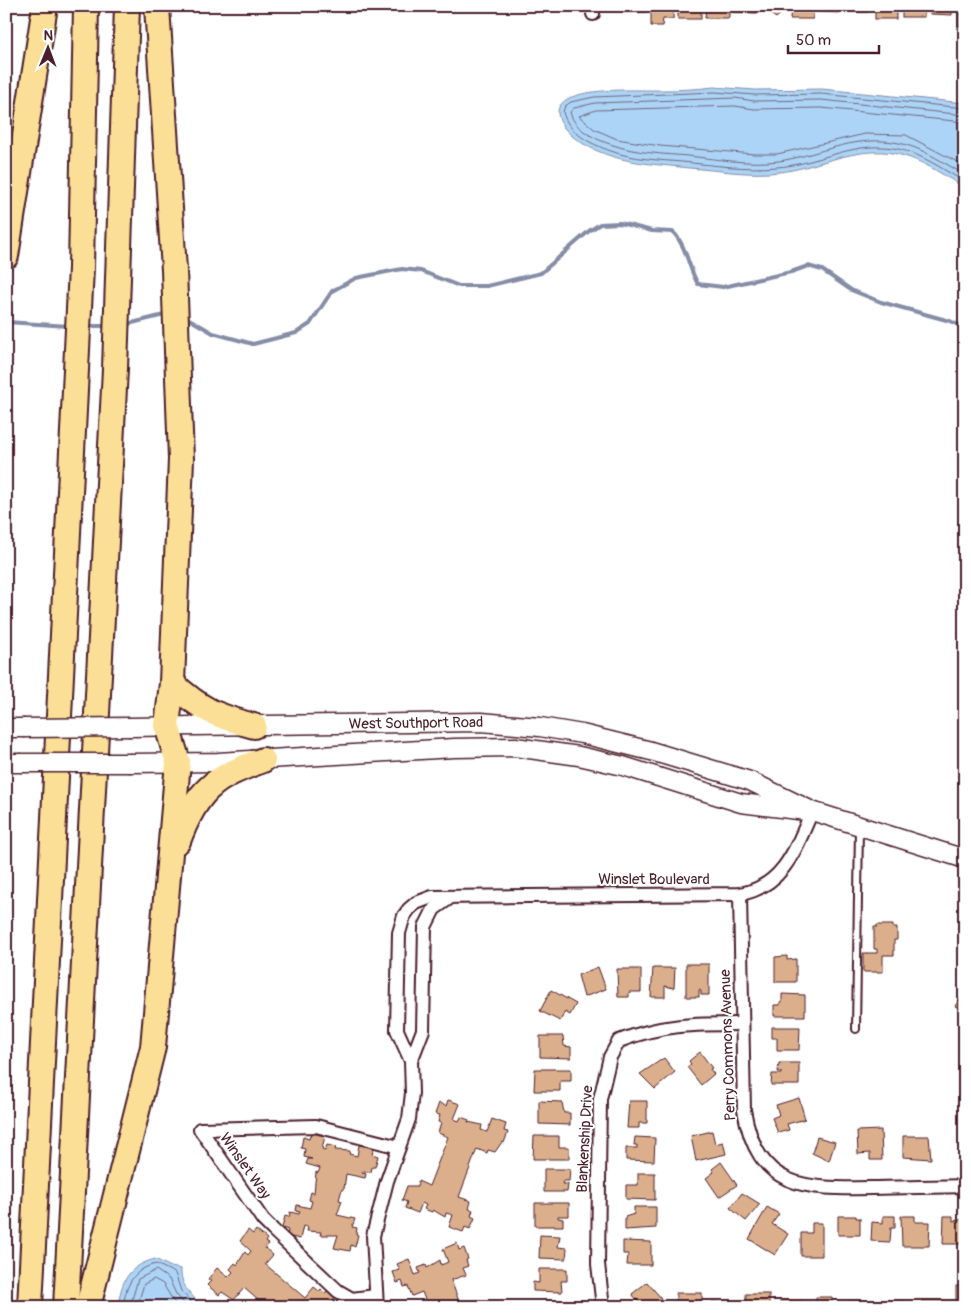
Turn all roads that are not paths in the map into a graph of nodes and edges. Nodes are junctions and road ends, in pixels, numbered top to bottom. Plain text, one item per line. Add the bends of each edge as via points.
1 (45, 6) edge
2 (86, 6) edge
3 (127, 6) edge
4 (157, 6) edge
5 (6, 256) edge
6 (172, 683) junction
7 (167, 726) junction
8 (254, 726) junction
9 (15, 728) edge
10 (263, 760) junction
11 (178, 762) junction
12 (13, 763) edge
13 (812, 811) junction
14 (859, 826) junction
15 (965, 859) edge
16 (168, 874) junction
17 (740, 894) junction
18 (451, 897) junction
19 (742, 1024) junction
20 (856, 1029) dead end
21 (411, 1061) junction
22 (399, 1147) junction
23 (965, 1186) edge
24 (376, 1301) edge
25 (30, 1307) edge
26 (66, 1307) edge
27 (88, 1307) edge
28 (603, 1307) edge

1 - 5 highway
2 - 25 highway via 82,268
3 - 26 highway via 115,369
4 - 6 highway via 174,270 181,459
6 - 7 highway
6 - 8 highway via 194,703 215,715
7 - 8 main road, West Southport Road
7 - 9 main road, West Southport Road, bridge
7 - 11 highway
8 - 13 main road, West Southport Road via 481,722 540,727 651,751 750,781
10 - 11 main road, West Southport Road
10 - 13 main road, West Southport Road via 516,747 560,752 623,766 741,804
10 - 16 highway via 229,774 206,789 184,823
11 - 12 main road, West Southport Road, bridge
11 - 16 highway
13 - 14 main road, West Southport Road
13 - 17 street, Winslet Boulevard via 794,853 775,879 764,887
14 - 15 main road, West Southport Road
14 - 20 lane
16 - 27 highway via 154,1047
17 - 18 street, Winslet Boulevard
17 - 19 street, Perry Commons Avenue
18 - 21 street, Winslet Boulevard via 434,909 425,927 423,1030
18 - 21 street, Winslet Boulevard via 416,903 401,924 397,1030
19 - 23 street, Perry Commons Avenue via 747,1127 752,1144 764,1162 781,1176 804,1186 831,1188
19 - 28 street, Blankenship Drive via 680,1024 655,1028 619,1041 610,1057 600,1099 598,1264
21 - 22 street, Winslet Boulevard via 409,1119
22 - 24 street, Winslet Boulevard via 373,1236
22 - 24 street, Winslet Way via 316,1126 200,1130 262,1220 338,1291 352,1298

